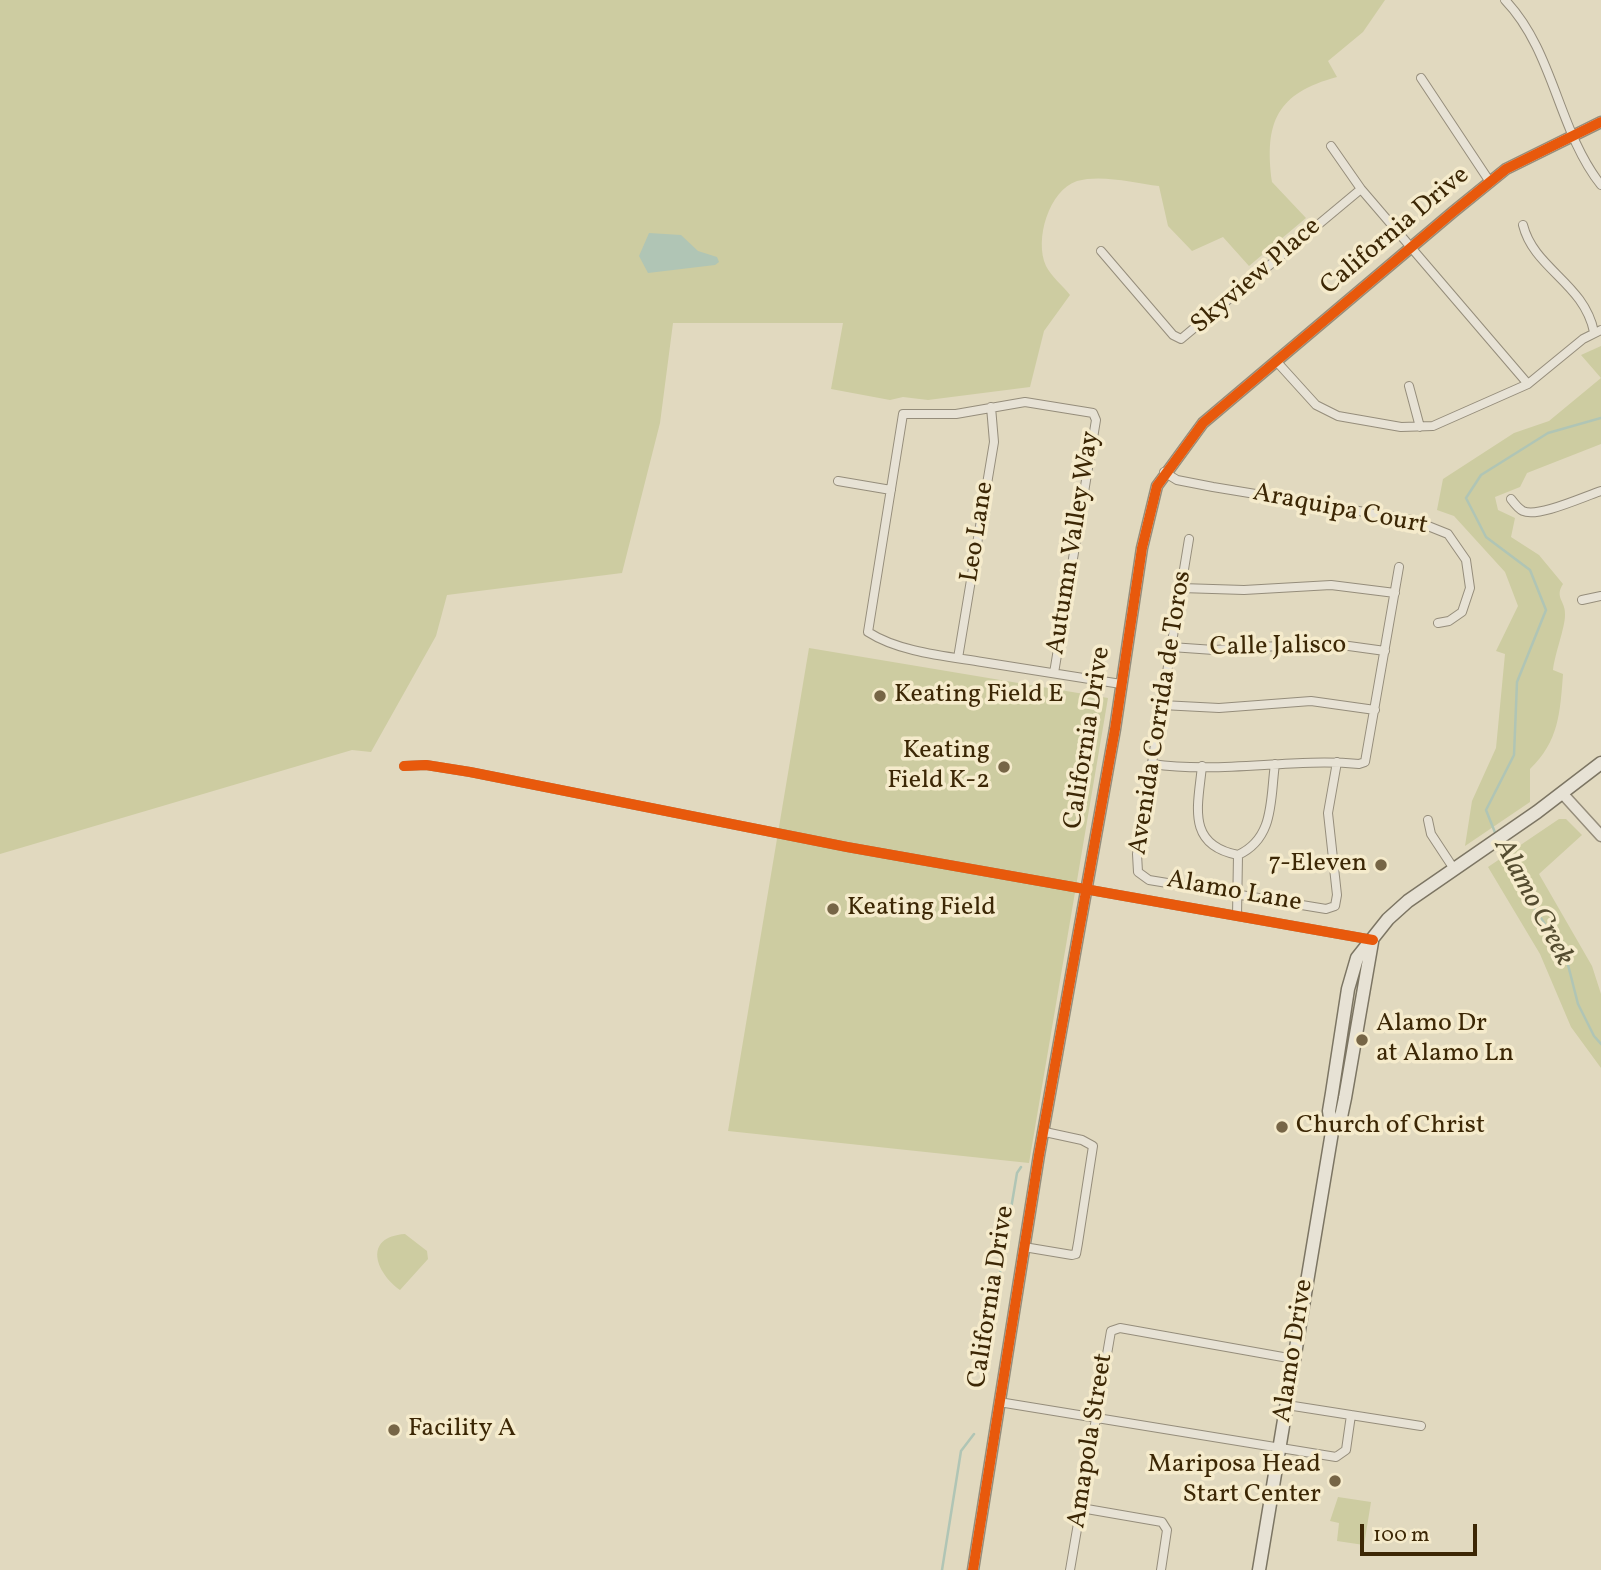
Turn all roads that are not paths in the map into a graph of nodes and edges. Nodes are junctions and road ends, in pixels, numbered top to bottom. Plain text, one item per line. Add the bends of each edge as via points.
1 (1505, 0) edge
2 (1421, 78) dead end
3 (1601, 122) edge
4 (1573, 135) junction
5 (1331, 146) dead end
6 (1490, 182) junction
7 (1601, 185) edge
8 (1361, 189) junction
9 (1523, 225) dead end
10 (1412, 248) junction
11 (1101, 251) dead end
12 (1598, 331) edge
13 (1277, 362) junction
14 (1528, 384) junction
15 (1409, 386) dead end
16 (991, 407) junction
17 (1420, 427) junction
18 (1164, 472) junction
19 (838, 481) dead end
20 (891, 490) junction
21 (1601, 491) edge
22 (1511, 499) dead end
23 (1189, 539) dead end
24 (1399, 567) dead end
25 (1181, 588) junction
26 (1395, 593) junction
27 (1601, 596) edge
28 (1582, 600) dead end
29 (1438, 623) dead end
30 (1171, 647) junction
31 (1385, 651) junction
32 (958, 658) junction
33 (1054, 673) junction
34 (1121, 684) junction
35 (1162, 705) junction
36 (1375, 710) junction
37 (1337, 762) junction
38 (1601, 763) edge
39 (1152, 764) junction
40 (1275, 764) junction
41 (404, 766) dead end
42 (1202, 766) junction
43 (1562, 793) junction
44 (1428, 820) dead end
45 (1601, 836) edge
46 (1238, 855) junction
47 (1454, 869) junction
48 (1088, 890) junction
49 (1237, 894) junction
50 (1237, 916) junction
51 (1373, 940) junction
52 (1343, 1021) junction
53 (1341, 1116) junction
54 (1045, 1132) junction
55 (1332, 1132) junction
56 (1024, 1247) junction
57 (1294, 1359) junction
58 (999, 1402) junction
59 (1287, 1405) junction
60 (1352, 1415) junction
61 (1096, 1418) junction
62 (1421, 1426) dead end
63 (1279, 1448) junction
64 (1081, 1508) junction
65 (973, 1570) edge
66 (1070, 1570) edge
67 (1161, 1570) edge
68 (1259, 1570) edge

1 - 4 street via 1530,35
2 - 6 street
3 - 4 street, California Drive
4 - 6 street, California Drive
4 - 7 street
5 - 8 street
6 - 10 street, California Drive
8 - 10 street
8 - 11 street, Skyview Place via 1184,339 1172,335
9 - 12 street via 1528,242 1575,290
10 - 13 street, California Drive
10 - 14 street
12 - 14 street
13 - 17 street via 1325,411 1350,419
13 - 18 street, California Drive via 1203,423
14 - 17 street via 1441,423
15 - 17 street
16 - 20 street via 956,414 903,414
16 - 32 street, Leo Lane via 994,442
16 - 33 street, Autumn Valley Way via 1025,402 1093,413 1096,420
18 - 29 street, Araquipa Court via 1177,480 1213,487 1413,520 1448,534 1466,560 1470,589 1462,612
18 - 34 street, California Drive via 1147,520
19 - 20 street
20 - 32 street via 868,632 880,640
21 - 22 street via 1546,510 1523,511
23 - 25 street, Avenida Corrida de Toros
24 - 26 street
25 - 26 street via 1331,585
25 - 30 street, Avenida Corrida de Toros
26 - 31 street
27 - 28 street
30 - 31 street, Calle Jalisco via 1214,650 1327,643
30 - 35 street, Avenida Corrida de Toros
31 - 36 street
32 - 33 street
33 - 34 street
34 - 48 street, California Drive
35 - 36 street via 1219,708 1311,701
35 - 39 street, Avenida Corrida de Toros
36 - 37 street via 1365,762
37 - 40 street
37 - 49 street via 1328,813 1335,906 1326,909
38 - 43 main road, Alamo Drive
39 - 42 street
39 - 49 street, Avenida Corrida de Toros via 1138,872 1149,880
40 - 42 street
40 - 46 street via 1265,830 1253,847
41 - 48 street, Alamo Lane via 470,772
42 - 46 street via 1199,826 1203,836 1218,850
43 - 45 street
43 - 47 main road, Alamo Drive
44 - 47 street via 1431,834
46 - 49 street
47 - 51 main road, Alamo Drive via 1388,919
48 - 50 street, Alamo Lane
48 - 54 street, California Drive
49 - 50 street
50 - 51 street, Alamo Lane
51 - 52 main road, Alamo Drive via 1357,958
51 - 53 main road, Alamo Drive
52 - 53 main road
52 - 55 main road, Alamo Drive via 1329,1111
53 - 55 main road, Alamo Drive
54 - 56 street, California Drive
54 - 56 street via 1093,1146 1076,1254
55 - 57 main road, Alamo Drive
56 - 58 street, California Drive
57 - 59 main road, Alamo Drive
57 - 61 street, Amapola Street via 1114,1329 1109,1335
58 - 61 street
58 - 65 street, California Drive
59 - 60 street
59 - 63 main road, Alamo Drive
60 - 62 street
60 - 63 street via 1346,1450 1336,1457
61 - 63 street
61 - 64 street, Amapola Street
63 - 68 main road, Alamo Drive
64 - 66 street, Amapola Street
64 - 67 street via 1164,1524

